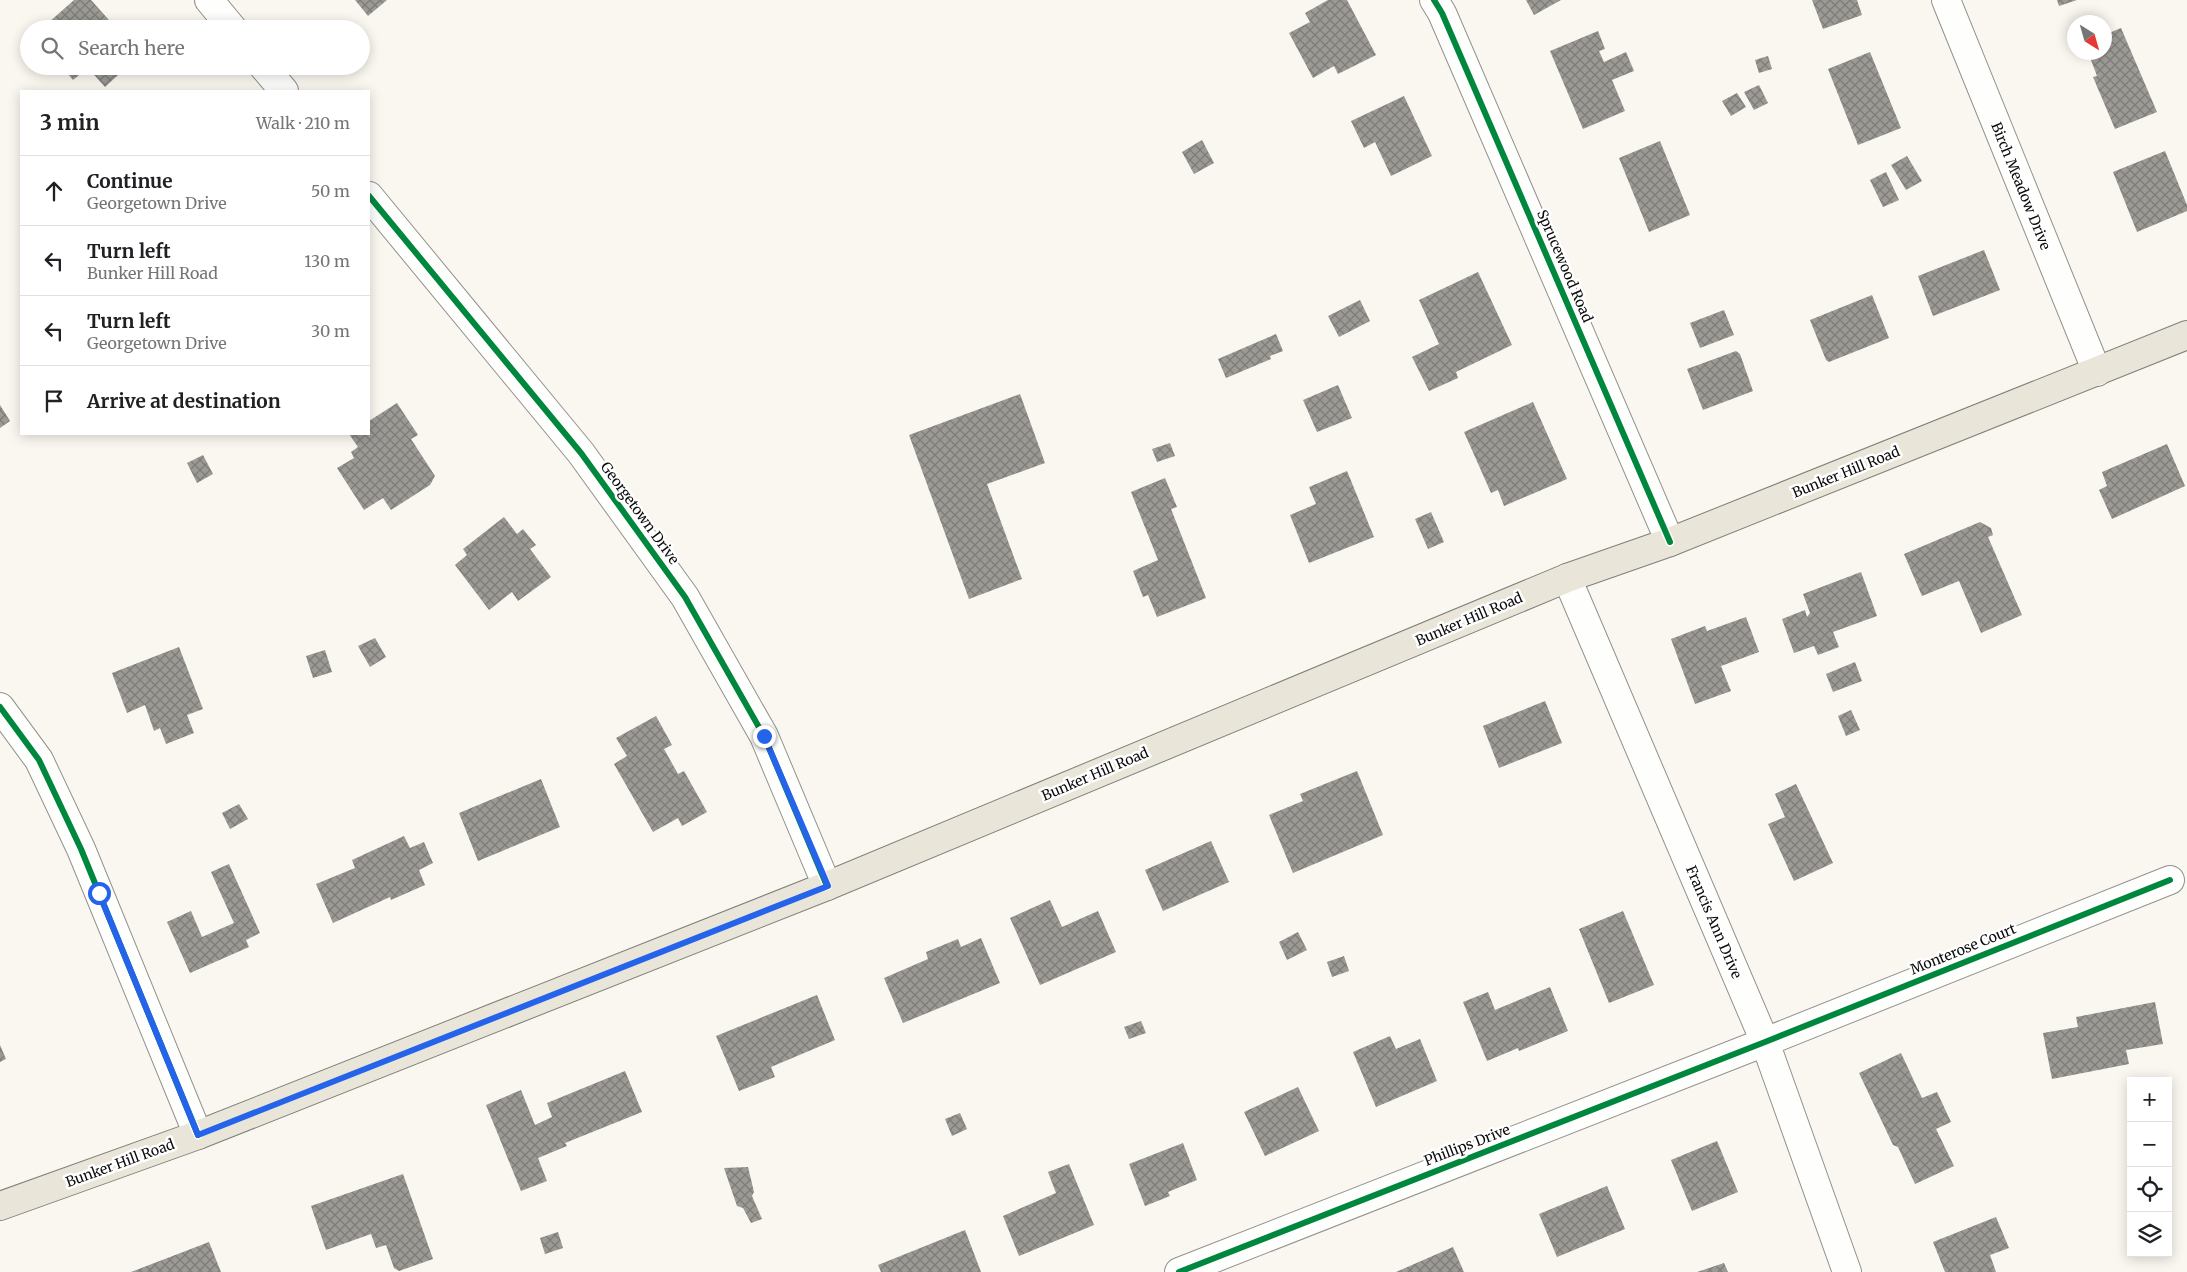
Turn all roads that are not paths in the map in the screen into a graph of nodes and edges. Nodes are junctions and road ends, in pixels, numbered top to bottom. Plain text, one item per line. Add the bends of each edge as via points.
1 (209, 0) edge
2 (1434, 0) edge
3 (1946, 0) edge
4 (226, 20) edge
5 (271, 75) edge
6 (283, 90) edge
7 (370, 197) edge
8 (2187, 335) edge
9 (2097, 372) junction
10 (1670, 542) junction
11 (1567, 578) junction
12 (0, 708) edge
13 (2170, 880) dead end
14 (828, 886) junction
15 (1765, 1042) junction
16 (198, 1135) junction
17 (0, 1206) edge
18 (1179, 1272) edge
19 (1847, 1272) edge

1 - 4 street
2 - 10 street, Sprucewood Road
3 - 9 street, Birch Meadow Drive
5 - 6 street
7 - 14 street, Georgetown Drive via 580,453 685,596 764,736
8 - 9 main road, Bunker Hill Road
9 - 10 main road, Bunker Hill Road
10 - 11 main road, Bunker Hill Road
11 - 14 main road, Bunker Hill Road
11 - 15 street, Francis Ann Drive
12 - 16 street via 39,760 81,849
13 - 15 street, Monterose Court
14 - 16 main road, Bunker Hill Road
15 - 18 street, Phillips Drive
15 - 19 street, Francis Ann Drive
16 - 17 main road, Bunker Hill Road

